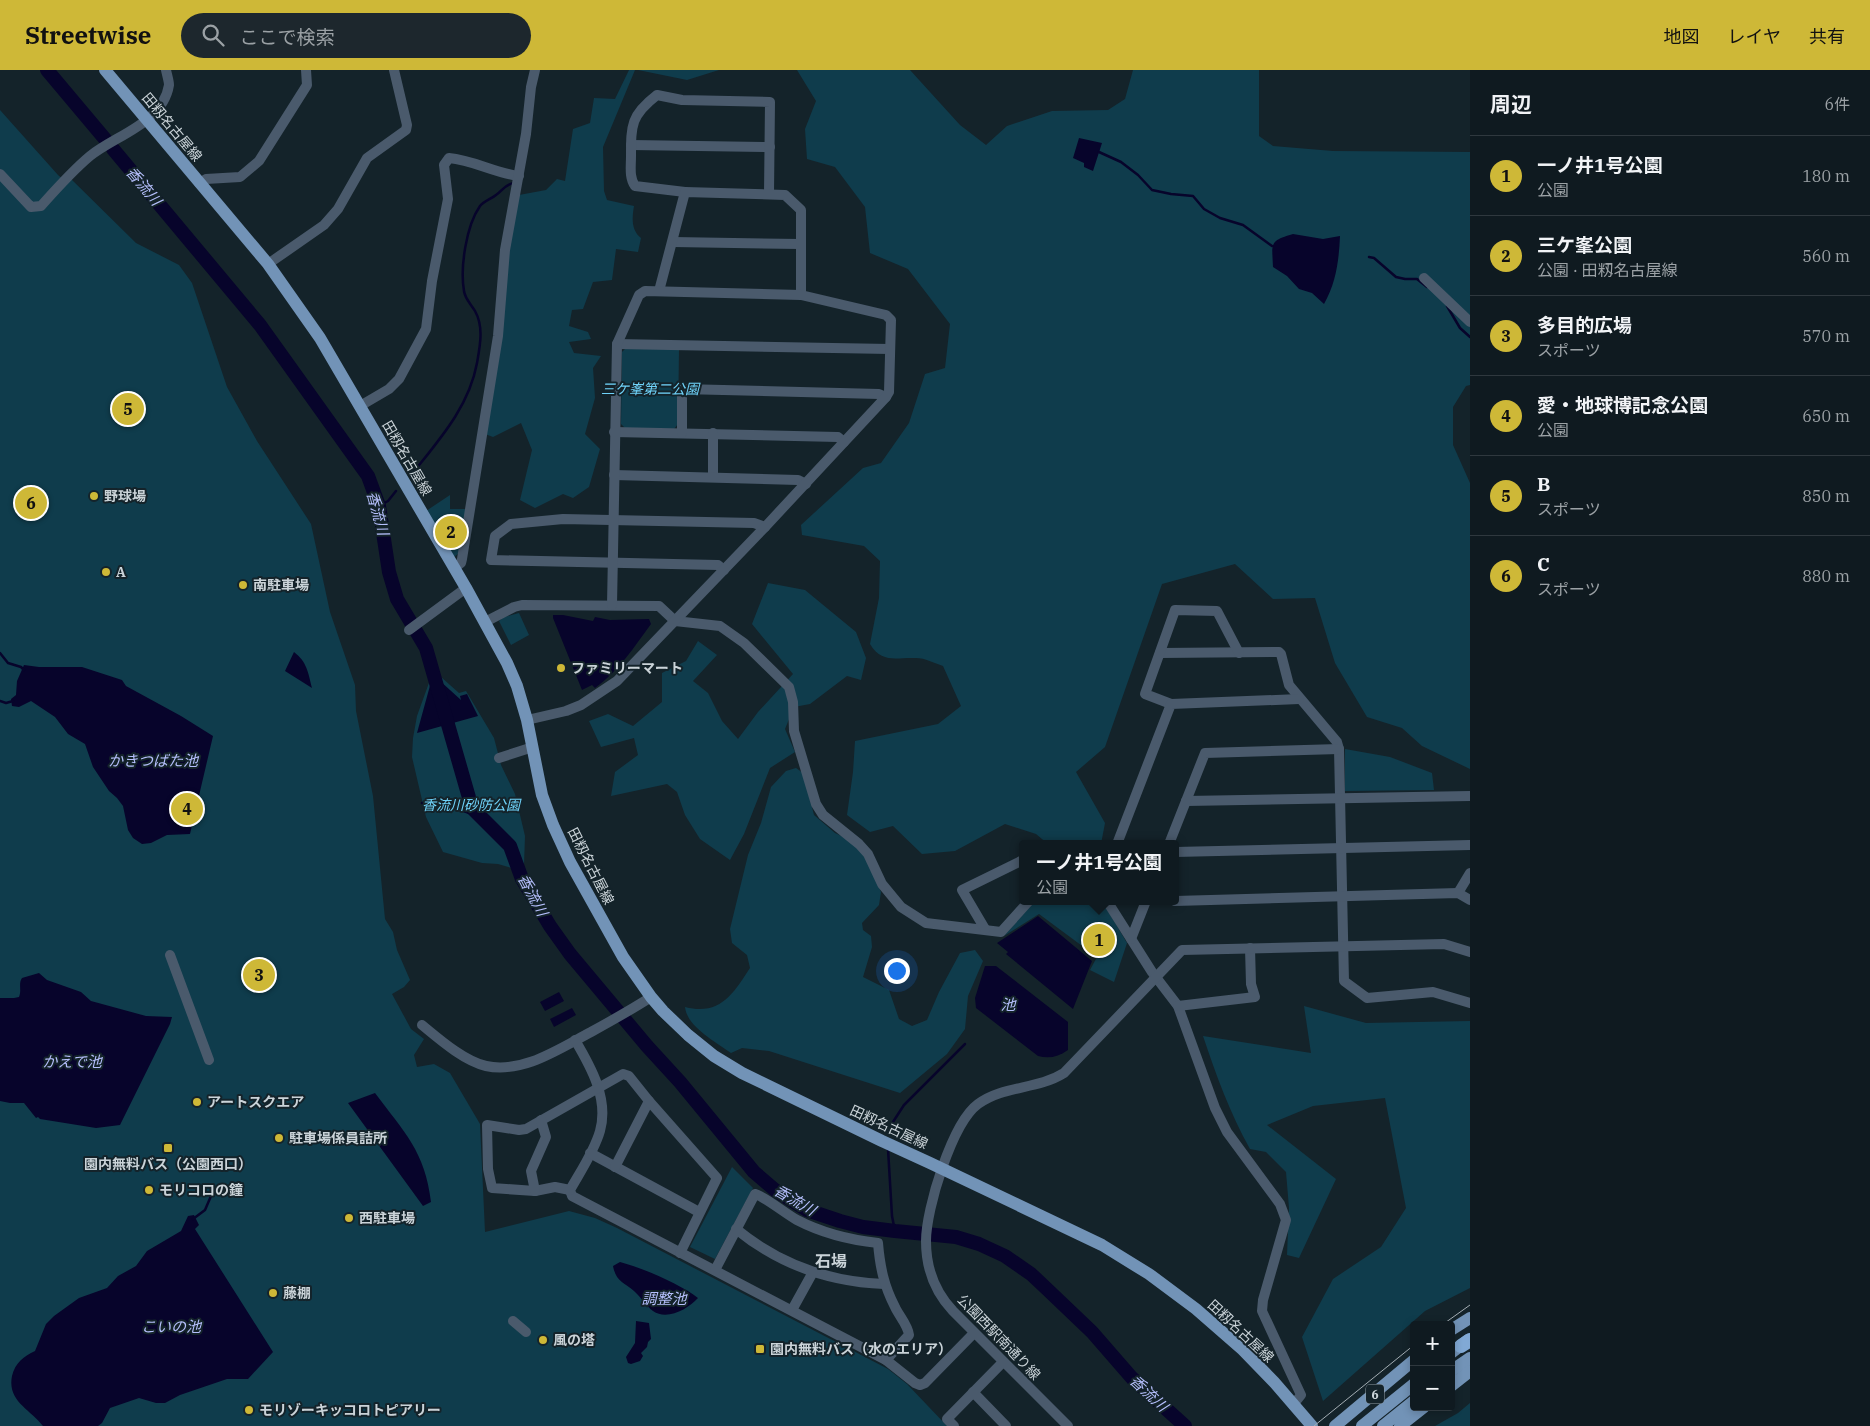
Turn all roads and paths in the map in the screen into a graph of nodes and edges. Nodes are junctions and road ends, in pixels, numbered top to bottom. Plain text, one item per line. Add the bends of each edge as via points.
1 (105, 70) edge
2 (166, 70) edge
3 (306, 70) edge
4 (394, 70) edge
5 (535, 70) edge
6 (147, 120) junction
7 (631, 145) junction
8 (770, 147) junction
9 (0, 174) edge
10 (519, 176) junction
11 (199, 183) junction
12 (685, 192) junction
13 (769, 193) junction
14 (673, 242) junction
15 (800, 244) junction
16 (268, 264) junction
17 (1424, 278) dead end
18 (659, 291) junction
19 (801, 294) junction
20 (1470, 322) edge
21 (617, 344) junction
22 (890, 349) junction
23 (886, 397) junction
24 (360, 406) junction
25 (614, 432) junction
26 (682, 433) junction
27 (713, 434) junction
28 (844, 442) junction
29 (614, 475) junction
30 (713, 477) junction
31 (806, 484) junction
32 (612, 520) junction
33 (765, 527) junction
34 (612, 563) junction
35 (454, 568) junction
36 (724, 570) junction
37 (466, 588) junction
38 (612, 605) junction
39 (675, 621) junction
40 (485, 622) junction
41 (409, 630) dead end
42 (1160, 653) junction
43 (1239, 653) junction
44 (1299, 699) junction
45 (1170, 704) junction
46 (527, 720) junction
47 (533, 747) junction
48 (1339, 749) junction
49 (499, 758) dead end
50 (1470, 796) edge
51 (1339, 799) junction
52 (1186, 801) junction
53 (1119, 840) edge
54 (1171, 840) edge
55 (1470, 845) edge
56 (1341, 848) junction
57 (1179, 852) edge
58 (1019, 862) edge
59 (1470, 873) edge
60 (1458, 894) junction
61 (1342, 897) junction
62 (1470, 900) edge
63 (1179, 901) edge
64 (1025, 905) edge
65 (1110, 905) edge
66 (1144, 905) edge
67 (984, 929) junction
68 (1131, 939) junction
69 (1344, 946) junction
70 (1250, 948) junction
71 (1470, 952) edge
72 (170, 955) dead end
73 (1156, 976) junction
74 (651, 997) junction
75 (1470, 1004) edge
76 (1178, 1006) junction
77 (422, 1025) dead end
78 (575, 1040) junction
79 (209, 1060) dead end
80 (598, 1087) junction
81 (649, 1101) junction
82 (541, 1120) junction
83 (590, 1153) junction
84 (614, 1167) junction
85 (942, 1168) junction
86 (570, 1190) junction
87 (535, 1191) junction
88 (699, 1212) junction
89 (736, 1229) junction
90 (680, 1253) junction
91 (715, 1270) junction
92 (813, 1272) junction
93 (884, 1284) junction
94 (792, 1310) junction
95 (1470, 1318) edge
96 (513, 1321) dead end
97 (1455, 1327) edge
98 (526, 1332) dead end
99 (974, 1333) junction
100 (1470, 1358) edge
101 (886, 1360) junction
102 (1003, 1362) junction
103 (1410, 1363) edge
104 (1455, 1368) edge
105 (1470, 1371) edge
106 (1455, 1383) edge
107 (1410, 1387) edge
108 (973, 1392) junction
109 (1410, 1404) edge
110 (1293, 1405) junction
111 (1419, 1411) edge
112 (954, 1426) edge
113 (1006, 1426) edge
114 (1068, 1426) edge
115 (1312, 1426) edge
116 (1335, 1426) edge
117 (1362, 1426) edge
118 (1384, 1426) edge
119 (1400, 1426) edge

1 - 6 main road, 田籾名古屋線
2 - 6 street via 169,85 166,94
3 - 11 street via 307,85 259,161 240,177
4 - 16 street via 406,130 367,158 338,209 324,225
5 - 10 street
6 - 9 street via 92,155 36,208 30,207
6 - 11 main road, 田籾名古屋線
7 - 8 street
7 - 8 street via 631,127 643,106 657,95 682,100 770,102
7 - 12 street via 630,179 635,186
8 - 13 street
10 - 24 street via 458,158 449,158 444,165 448,199 426,329 399,379 389,389
10 - 35 street via 505,250 498,336 462,559
11 - 16 main road, 田籾名古屋線
12 - 13 street
12 - 14 street
13 - 15 street via 785,195 801,210
14 - 15 street
14 - 18 street
15 - 19 street
16 - 24 main road, 田籾名古屋線 via 320,338
17 - 20 street
18 - 19 street
18 - 21 street via 644,291 640,295
19 - 22 street via 886,315 891,320
21 - 22 street
21 - 25 street
22 - 23 street
23 - 26 street via 879,394 682,389
23 - 28 street
24 - 35 main road, 田籾名古屋線
25 - 26 street
25 - 29 street
26 - 27 street
27 - 28 street via 838,437
27 - 30 street
28 - 31 street
29 - 30 street
29 - 32 street
30 - 31 street via 798,480
31 - 33 street
32 - 33 street via 754,523
32 - 34 street
32 - 34 street via 563,519 511,524 495,536 491,560
33 - 36 street
34 - 36 street via 718,565
34 - 38 street
35 - 37 main road, 田籾名古屋線
36 - 39 street
37 - 40 main road, 田籾名古屋線
37 - 41 street
38 - 39 street via 658,606
38 - 40 street via 522,605
39 - 46 street via 617,681 593,698 566,711
39 - 67 street via 720,626 744,643 790,687 794,732 816,804 823,815 868,854 882,884 901,907 926,923
40 - 46 main road, 田籾名古屋線 via 507,663
42 - 43 street
42 - 43 street via 1175,610 1217,612
42 - 45 street via 1145,694
43 - 44 street via 1279,652 1289,685
44 - 45 street
44 - 48 street via 1337,742
45 - 53 street
46 - 47 main road, 田籾名古屋線
47 - 49 street
47 - 74 main road, 田籾名古屋線 via 542,796 570,862 623,957
48 - 51 street
48 - 52 street via 1205,753
50 - 51 street
51 - 52 street
51 - 56 street
52 - 54 street
55 - 56 street
56 - 57 street
56 - 61 street
58 - 67 street via 962,890
59 - 60 street
60 - 61 street
60 - 62 street
61 - 63 street
61 - 69 street
64 - 67 street via 1001,932
65 - 68 street
66 - 68 street
68 - 73 street
69 - 70 street
69 - 71 street via 1444,944
69 - 75 street via 1344,981 1367,998 1433,992
70 - 73 street, 公園西駅南通り線 via 1182,950
70 - 76 street via 1251,984 1255,998
72 - 79 street
73 - 76 street
73 - 85 street, 公園西駅南通り線 via 1064,1073 1047,1082 1003,1091 976,1105 960,1127
74 - 78 street
74 - 85 main road, 田籾名古屋線 via 688,1035 742,1073
76 - 110 street via 1227,1132 1280,1204 1286,1220 1262,1312 1301,1395
77 - 78 street via 458,1052 486,1066 515,1066 529,1062
78 - 80 street
80 - 81 street via 623,1074 629,1076
80 - 82 street
80 - 83 street via 602,1106 600,1131
81 - 84 street
81 - 88 street via 717,1178
82 - 87 street via 546,1138 531,1171
82 - 87 street via 519,1130 487,1125 492,1188
83 - 84 street
83 - 86 street
84 - 88 street
85 - 99 street, 公園西駅南通り線 via 926,1242 930,1272 949,1307
85 - 110 main road, 田籾名古屋線 via 1102,1245 1149,1274 1196,1309 1242,1350
86 - 87 street via 555,1187
86 - 90 street via 572,1196
88 - 90 street
89 - 91 street
89 - 92 street via 767,1251
89 - 93 street via 755,1194 760,1195 782,1212 817,1229 849,1239 878,1243
90 - 91 street
91 - 94 street
92 - 93 street via 856,1283
92 - 94 street
93 - 101 street via 909,1331
94 - 101 street
95 - 97 main road
96 - 98 street
99 - 101 street via 920,1385
99 - 102 street, 公園西駅南通り線
100 - 104 main road
102 - 108 street
102 - 114 street, 公園西駅南通り線
103 - 116 main road, 6
105 - 106 main road
107 - 117 main road, 6
108 - 112 street via 947,1419
108 - 113 street
109 - 118 main road, 6
110 - 115 main road, 田籾名古屋線
111 - 119 main road

